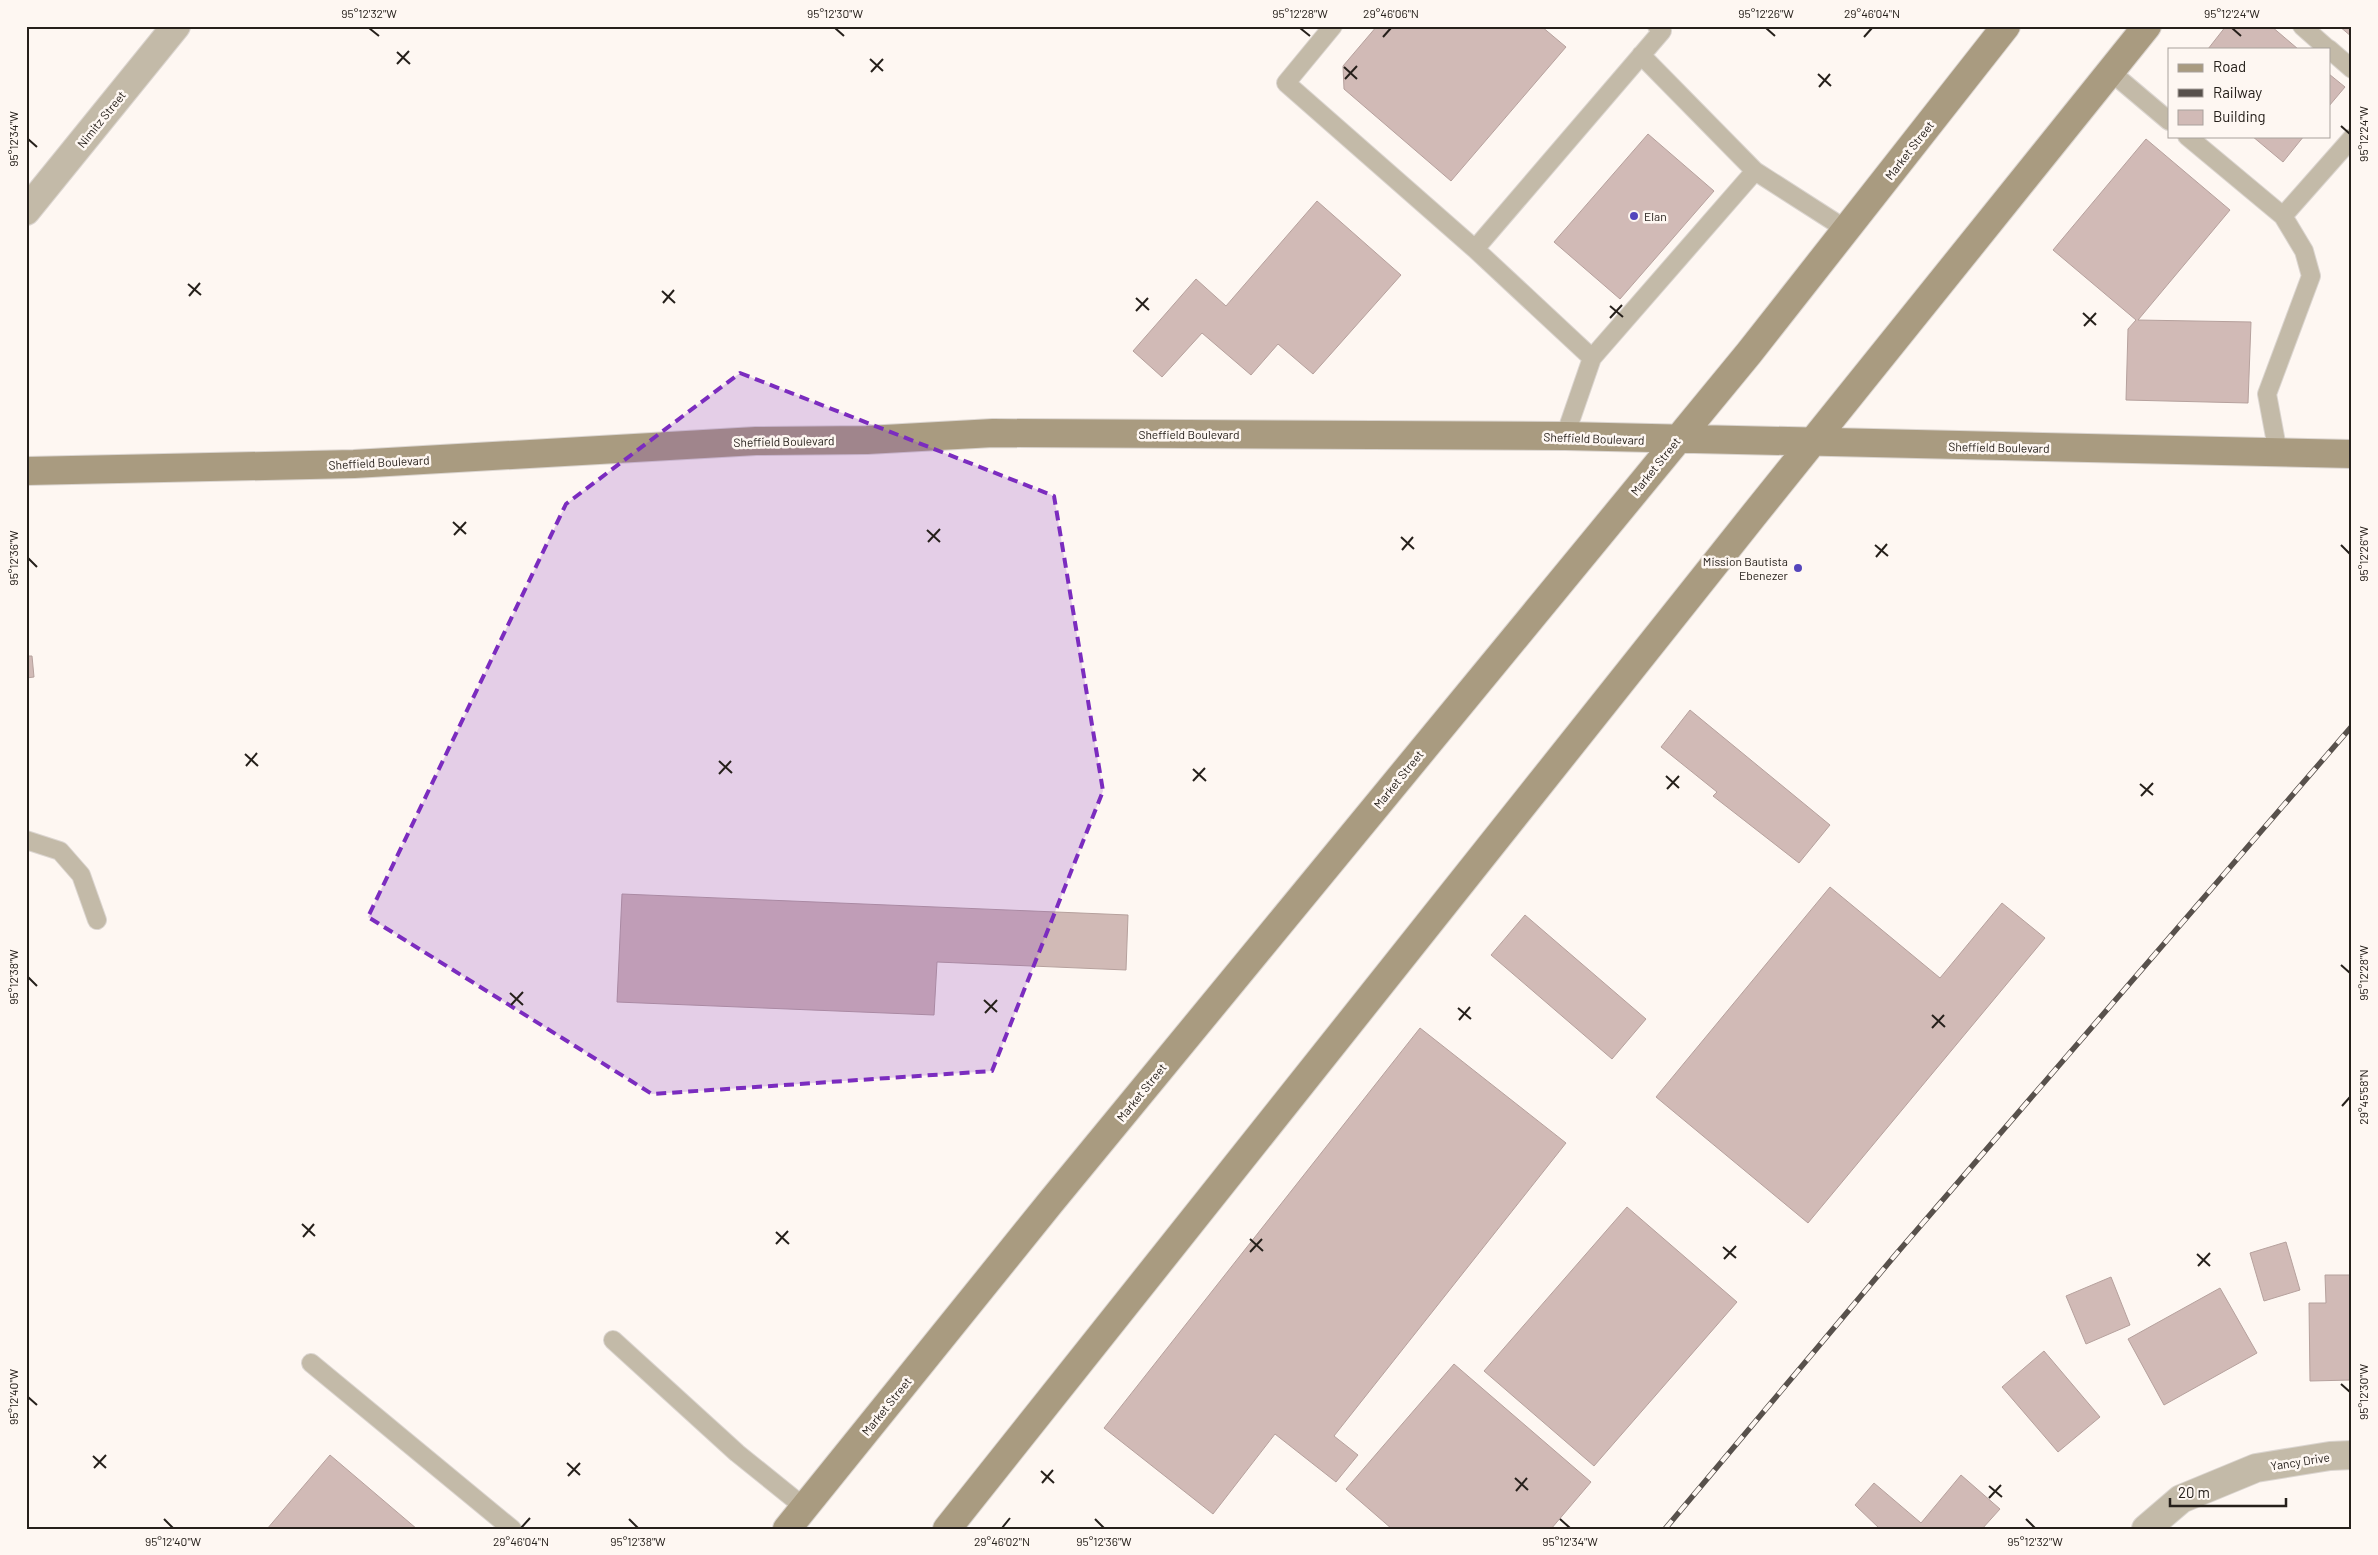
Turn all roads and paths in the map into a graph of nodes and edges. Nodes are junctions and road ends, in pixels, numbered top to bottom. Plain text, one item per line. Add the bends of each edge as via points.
1 (176, 26) edge
2 (1333, 26) edge
3 (1657, 26) edge
4 (2006, 26) edge
5 (2147, 26) edge
6 (2302, 26) edge
7 (2328, 48) edge
8 (2330, 50) edge
9 (1641, 56) junction
10 (2352, 69) edge
11 (2111, 72) junction
12 (2168, 120) edge
13 (2189, 138) edge
14 (2352, 138) edge
15 (1755, 171) junction
16 (26, 211) edge
17 (2283, 216) junction
18 (1847, 230) junction
19 (1475, 249) junction
20 (1592, 358) junction
21 (1565, 436) junction
22 (1676, 440) junction
23 (1813, 444) junction
24 (2278, 453) junction
25 (2352, 454) edge
26 (26, 471) edge
27 (26, 840) edge
28 (97, 920) dead end
29 (613, 1340) dead end
30 (311, 1362) dead end
31 (2352, 1455) edge
32 (804, 1507) junction
33 (512, 1529) edge
34 (787, 1529) edge
35 (947, 1529) edge
36 (2146, 1529) edge

1 - 16 street, Nimitz Street
2 - 19 lane via 1286,83
3 - 9 lane via 1662,31
4 - 18 main road, Market Street
5 - 11 main road
6 - 7 lane
8 - 10 lane
9 - 15 lane
9 - 19 lane
11 - 12 lane
11 - 23 main road
13 - 17 lane
14 - 17 lane
15 - 18 lane
15 - 20 lane
17 - 24 lane via 2304,251 2311,276 2267,394
18 - 22 main road, Market Street
19 - 20 lane
20 - 21 lane
21 - 22 main road, Sheffield Boulevard
21 - 26 main road, Sheffield Boulevard via 992,433 867,440 756,441 354,464
22 - 23 main road, Sheffield Boulevard
22 - 32 main road, Market Street
23 - 24 main road, Sheffield Boulevard
23 - 35 main road
24 - 25 main road, Sheffield Boulevard
27 - 28 lane via 60,852 81,875
29 - 32 lane via 737,1453
30 - 33 lane
31 - 36 street, Yancy Drive via 2256,1468 2181,1499
32 - 34 main road, Market Street

